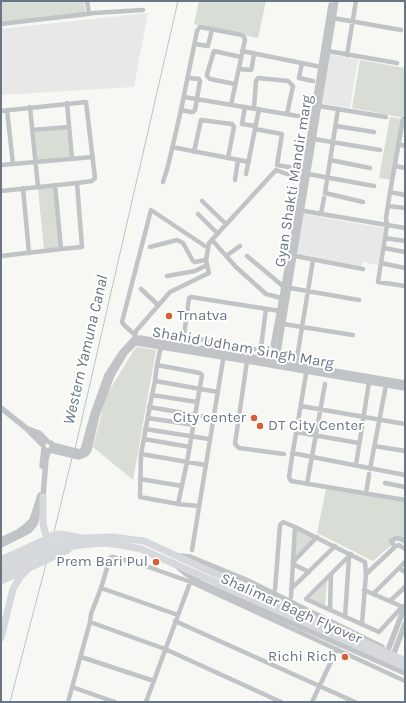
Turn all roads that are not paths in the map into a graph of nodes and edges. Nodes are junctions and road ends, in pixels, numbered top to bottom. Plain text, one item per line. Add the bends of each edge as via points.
1 (87, 1) edge
2 (332, 1) edge
3 (336, 1) edge
4 (356, 1) edge
5 (143, 10) dead end
6 (89, 14) junction
7 (333, 18) junction
8 (353, 22) junction
9 (1, 24) edge
10 (212, 29) junction
11 (401, 30) dead end
12 (195, 44) junction
13 (242, 51) junction
14 (328, 51) junction
15 (254, 53) junction
16 (347, 54) junction
17 (241, 57) junction
18 (302, 63) junction
19 (397, 63) dead end
20 (321, 67) junction
21 (239, 69) junction
22 (188, 78) junction
23 (313, 81) dead end
24 (235, 84) junction
25 (184, 97) junction
26 (196, 98) junction
27 (67, 103) junction
28 (231, 105) junction
29 (319, 106) junction
30 (30, 107) junction
31 (245, 107) junction
32 (256, 109) junction
33 (338, 109) junction
34 (7, 110) junction
35 (181, 110) junction
36 (1, 111) edge
37 (287, 114) junction
38 (386, 117) dead end
39 (315, 119) junction
40 (405, 119) edge
41 (336, 126) junction
42 (69, 127) junction
43 (255, 128) junction
44 (32, 130) junction
45 (374, 132) dead end
46 (314, 139) junction
47 (333, 142) junction
48 (398, 144) junction
49 (405, 146) edge
50 (172, 148) junction
51 (380, 150) dead end
52 (194, 152) junction
53 (93, 157) junction
54 (228, 158) junction
55 (72, 160) junction
56 (238, 160) junction
57 (330, 160) junction
58 (249, 162) junction
59 (36, 163) junction
60 (13, 164) junction
61 (1, 165) edge
62 (395, 166) junction
63 (370, 168) dead end
64 (405, 168) edge
65 (306, 172) junction
66 (246, 174) dead end
67 (327, 178) junction
68 (235, 180) dead end
69 (303, 180) junction
70 (163, 182) dead end
71 (77, 183) junction
72 (55, 185) junction
73 (374, 186) dead end
74 (38, 187) junction
75 (23, 188) junction
76 (1, 191) edge
77 (390, 192) junction
78 (405, 195) edge
79 (324, 198) dead end
80 (202, 201) dead end
81 (363, 202) dead end
82 (388, 206) junction
83 (405, 208) edge
84 (300, 210) junction
85 (198, 214) dead end
86 (321, 214) junction
87 (226, 224) junction
88 (388, 225) junction
89 (405, 228) edge
90 (218, 234) junction
91 (385, 238) junction
92 (212, 240) junction
93 (405, 241) edge
94 (240, 246) dead end
95 (150, 248) dead end
96 (208, 248) junction
97 (384, 248) junction
98 (61, 249) junction
99 (405, 252) edge
100 (29, 253) junction
101 (1, 256) edge
102 (226, 256) junction
103 (247, 256) dead end
104 (294, 256) junction
105 (313, 260) junction
106 (207, 263) junction
107 (381, 263) junction
108 (405, 268) edge
109 (364, 269) dead end
110 (167, 276) dead end
111 (405, 286) edge
112 (287, 287) junction
113 (141, 288) dead end
114 (308, 291) junction
115 (285, 299) junction
116 (359, 300) dead end
117 (158, 305) junction
118 (266, 309) junction
119 (280, 311) junction
120 (283, 324) junction
121 (302, 327) junction
122 (353, 335) dead end
123 (134, 340) junction
124 (161, 346) junction
125 (224, 354) junction
126 (247, 361) junction
127 (273, 363) junction
128 (296, 364) junction
129 (157, 365) junction
130 (307, 369) junction
131 (155, 382) junction
132 (369, 382) junction
133 (405, 383) edge
134 (325, 384) dead end
135 (386, 385) junction
136 (405, 388) edge
137 (199, 389) junction
138 (218, 392) junction
139 (152, 395) junction
140 (197, 402) junction
141 (301, 406) junction
142 (149, 407) junction
143 (1, 408) edge
144 (320, 409) junction
145 (195, 415) junction
146 (363, 417) junction
147 (148, 418) junction
148 (213, 418) junction
149 (379, 420) junction
150 (405, 424) edge
151 (194, 425) junction
152 (145, 429) junction
153 (296, 432) junction
154 (315, 435) junction
155 (191, 436) junction
156 (144, 439) junction
157 (209, 439) junction
158 (359, 443) junction
159 (47, 446) junction
160 (374, 446) junction
161 (190, 447) junction
162 (405, 451) edge
163 (292, 453) junction
164 (141, 454) junction
165 (284, 454) dead end
166 (312, 456) junction
167 (188, 462) junction
168 (205, 465) junction
169 (356, 465) junction
170 (370, 468) junction
171 (369, 474) dead end
172 (405, 475) edge
173 (140, 479) junction
174 (385, 483) dead end
175 (307, 484) junction
176 (182, 486) junction
177 (405, 487) edge
178 (366, 494) junction
179 (43, 497) junction
180 (405, 500) edge
181 (178, 504) junction
182 (198, 506) junction
183 (295, 527) junction
184 (317, 538) junction
185 (1, 540) edge
186 (405, 540) edge
187 (48, 541) junction
188 (81, 541) junction
189 (1, 545) edge
190 (334, 546) junction
191 (395, 547) junction
192 (57, 549) junction
193 (405, 549) edge
194 (192, 550) dead end
195 (350, 556) junction
196 (44, 557) junction
197 (1, 560) edge
198 (405, 562) edge
199 (293, 563) junction
200 (1, 567) edge
201 (31, 567) junction
202 (399, 568) junction
203 (195, 569) junction
204 (308, 572) junction
205 (405, 572) edge
206 (1, 573) edge
207 (331, 574) junction
208 (366, 574) junction
209 (1, 581) edge
210 (405, 587) edge
211 (101, 588) junction
212 (291, 589) junction
213 (275, 590) dead end
214 (364, 590) junction
215 (373, 594) junction
216 (290, 598) dead end
217 (390, 602) junction
218 (404, 607) edge
219 (330, 609) junction
220 (178, 615) junction
221 (345, 617) junction
222 (176, 621) junction
223 (90, 622) junction
224 (362, 624) junction
225 (404, 627) edge
226 (362, 637) junction
227 (1, 638) edge
228 (391, 642) junction
229 (378, 645) junction
230 (398, 645) junction
231 (166, 649) junction
232 (336, 649) junction
233 (388, 650) junction
234 (353, 653) junction
235 (394, 653) junction
236 (81, 657) junction
237 (404, 658) edge
238 (405, 668) edge
239 (405, 673) edge
240 (154, 681) junction
241 (405, 681) edge
242 (319, 686) junction
243 (72, 687) junction
244 (68, 702) edge
245 (115, 702) edge
246 (146, 702) edge
247 (281, 702) edge
248 (312, 702) edge
249 (355, 702) edge

1 - 6 street
2 - 20 street, Gyan Shakti Mandir marg
3 - 7 street, Gyan Shakti Mandir marg
4 - 8 street
5 - 6 street
6 - 9 street
7 - 8 street
7 - 14 street, Gyan Shakti Mandir marg
8 - 11 street
8 - 16 street
10 - 12 street via 200,27
10 - 12 street via 208,46
10 - 13 street via 242,35 245,40
12 - 22 street
13 - 15 street
13 - 17 street
14 - 16 street
14 - 29 street, Gyan Shakti Mandir marg
15 - 18 street
15 - 21 street via 251,70
16 - 19 street
17 - 21 street
17 - 24 street via 213,52 206,74 210,80
18 - 20 street
18 - 23 street via 299,78
20 - 39 street, Gyan Shakti Mandir marg
21 - 24 street
22 - 25 street
22 - 26 street via 200,81
24 - 28 street
25 - 26 street
25 - 35 street
26 - 28 street
26 - 35 street via 194,112
27 - 30 street
27 - 42 street
27 - 53 street via 87,103
28 - 31 street
29 - 33 street
29 - 39 street, Gyan Shakti Mandir marg
30 - 34 street
30 - 44 street
31 - 32 street
31 - 43 street via 242,124
32 - 37 street
32 - 37 street via 258,78 288,81 293,86
32 - 43 street
33 - 38 street
33 - 41 street
34 - 36 street
34 - 60 street
35 - 50 street
37 - 39 street
39 - 46 street, Gyan Shakti Mandir marg
39 - 65 street, Gyan Shakti Mandir marg
40 - 48 street
41 - 45 street
41 - 47 street
42 - 44 street
42 - 55 street
43 - 58 street
43 - 65 street via 282,134 277,165
44 - 59 street
46 - 47 street
46 - 65 street, Gyan Shakti Mandir marg
47 - 51 street
47 - 57 street
48 - 49 street
48 - 62 street
50 - 52 street
50 - 70 street
52 - 54 street
52 - 54 street via 201,120 232,124 234,127
53 - 55 street
53 - 71 street via 94,179
54 - 56 street
55 - 59 street
56 - 58 street
56 - 68 street
57 - 63 street
57 - 67 street
58 - 66 street
59 - 60 street
59 - 74 street
60 - 61 street
62 - 64 street
62 - 77 street
65 - 67 street
65 - 69 street, Gyan Shakti Mandir marg
65 - 84 street, Gyan Shakti Mandir marg
67 - 73 street
67 - 81 street via 325,193
69 - 84 street, Gyan Shakti Mandir marg
69 - 87 street via 276,170
71 - 72 street
71 - 98 street via 82,247
72 - 74 street
72 - 98 street
74 - 75 street
75 - 76 street
75 - 100 street
77 - 78 street
77 - 82 street
79 - 86 street
80 - 87 street
82 - 83 street
82 - 88 street
84 - 86 street
84 - 104 street, Gyan Shakti Mandir marg
84 - 112 street, Gyan Shakti Mandir marg
85 - 90 street
86 - 88 street
87 - 90 street
88 - 89 street
88 - 91 street
90 - 92 street
91 - 93 street
91 - 97 street
92 - 96 street
92 - 102 street
94 - 102 street
95 - 106 street via 177,240 183,243 193,261
96 - 106 street
96 - 123 street via 151,210 122,322
97 - 99 street
97 - 107 street
98 - 100 street
100 - 101 street
102 - 115 street via 266,294
103 - 112 street
104 - 105 street
104 - 112 street, Gyan Shakti Mandir marg
105 - 109 street
105 - 114 street
106 - 110 street via 195,271
106 - 117 street via 207,275 170,292
107 - 108 street
107 - 111 street via 378,282
112 - 114 street
112 - 115 street, Gyan Shakti Mandir marg
113 - 117 street
114 - 116 street
114 - 121 street
115 - 119 street, Gyan Shakti Mandir marg
115 - 120 street, Gyan Shakti Mandir marg
117 - 123 street via 136,331
118 - 118 street via 191,297 184,335 259,350 262,347
118 - 119 street
119 - 127 street, Gyan Shakti Mandir marg
120 - 121 street
120 - 127 street, Gyan Shakti Mandir marg
121 - 122 street
121 - 128 street
123 - 124 street, Shahid Udham Singh Marg
123 - 125 street, Shahid Udham Singh Marg via 140,338
123 - 159 street, Shahid Udham Singh Marg via 112,375 85,456 52,445
124 - 125 street, Shahid Udham Singh Marg
124 - 129 street
125 - 126 street, Shahid Udham Singh Marg
125 - 127 street, Shahid Udham Singh Marg
125 - 138 street
126 - 127 street, Shahid Udham Singh Marg
126 - 165 street via 235,444 239,448
127 - 128 street, Shahid Udham Singh Marg
127 - 130 street, Shahid Udham Singh Marg
128 - 130 street, Shahid Udham Singh Marg
129 - 131 street
129 - 137 street via 200,373 202,375
130 - 132 street, Shahid Udham Singh Marg
130 - 133 street, Shahid Udham Singh Marg
130 - 141 street
131 - 137 street
131 - 139 street
132 - 135 street, Shahid Udham Singh Marg
132 - 146 street
134 - 144 street
135 - 136 street, Shahid Udham Singh Marg
135 - 149 street
137 - 138 street
137 - 140 street
138 - 148 street
139 - 140 street
139 - 142 street
140 - 145 street
141 - 144 street
141 - 153 street
142 - 145 street
142 - 147 street
143 - 159 street
144 - 146 street
144 - 154 street
145 - 148 street
145 - 151 street
146 - 149 street
146 - 158 street
147 - 151 street
147 - 152 street
148 - 157 street
149 - 150 street
149 - 160 street
151 - 155 street
152 - 155 street
152 - 156 street
153 - 154 street
153 - 163 street
154 - 158 street
154 - 166 street
155 - 157 street
155 - 161 street
156 - 161 street
156 - 164 street
157 - 168 street
158 - 169 street
159 - 179 street
159 - 185 street via 40,496 32,520 18,532
160 - 162 street
160 - 170 street
161 - 167 street
163 - 166 street
163 - 175 street via 290,480
164 - 167 street
164 - 173 street
166 - 169 street
166 - 175 street
167 - 168 street
167 - 176 street
168 - 182 street
169 - 170 street
170 - 172 street
171 - 178 street
173 - 176 street
173 - 181 street via 141,498
174 - 177 street
175 - 178 street
176 - 181 street
178 - 180 street
179 - 187 main road via 44,533
179 - 189 street via 35,524 29,531
181 - 182 street
182 - 194 street
183 - 184 street
183 - 199 street
183 - 213 street via 283,522 280,525
184 - 190 street
184 - 199 street
186 - 191 street via 396,538 391,541
187 - 188 main road via 61,534
187 - 192 main road
187 - 197 main road via 42,541
187 - 200 main road
188 - 192 main road
188 - 192 main road
188 - 203 main road, Shalimar Bagh Flyover via 141,549 176,565
188 - 203 main road, Shalimar Bagh Flyover via 112,537 144,541 176,556
190 - 195 street
190 - 204 street
191 - 193 street via 397,545
191 - 208 street
192 - 196 main road
195 - 207 street
195 - 208 street via 366,562
195 - 221 street
196 - 201 main road
196 - 206 main road
198 - 202 street
199 - 204 street
199 - 212 street
201 - 209 main road
201 - 227 main road via 20,577 13,589
202 - 205 street
202 - 215 street
203 - 211 street via 138,563 112,557
203 - 220 street
203 - 226 street via 253,584
203 - 232 street
203 - 234 street via 203,584
203 - 237 main road, Shalimar Bagh Flyover
203 - 238 main road, Shalimar Bagh Flyover
204 - 212 street
207 - 219 street
207 - 219 street via 306,599
208 - 214 street
210 - 217 street
211 - 220 street
211 - 223 street
212 - 216 street
214 - 215 street
214 - 224 street
215 - 217 street
217 - 218 street
218 - 224 street via 381,631
218 - 228 street
219 - 221 street
220 - 222 street
221 - 224 street
222 - 231 street
222 - 242 street
223 - 231 street
223 - 236 street
225 - 230 street
226 - 229 street
226 - 234 street
228 - 229 street
228 - 233 street
229 - 233 street
230 - 235 street
230 - 237 street
231 - 240 street
231 - 247 street
232 - 234 street
232 - 242 street
233 - 235 street
234 - 239 street
234 - 241 street
235 - 237 street
236 - 240 street
236 - 243 street
240 - 246 street
242 - 248 street
242 - 249 street
243 - 244 street
243 - 245 street

